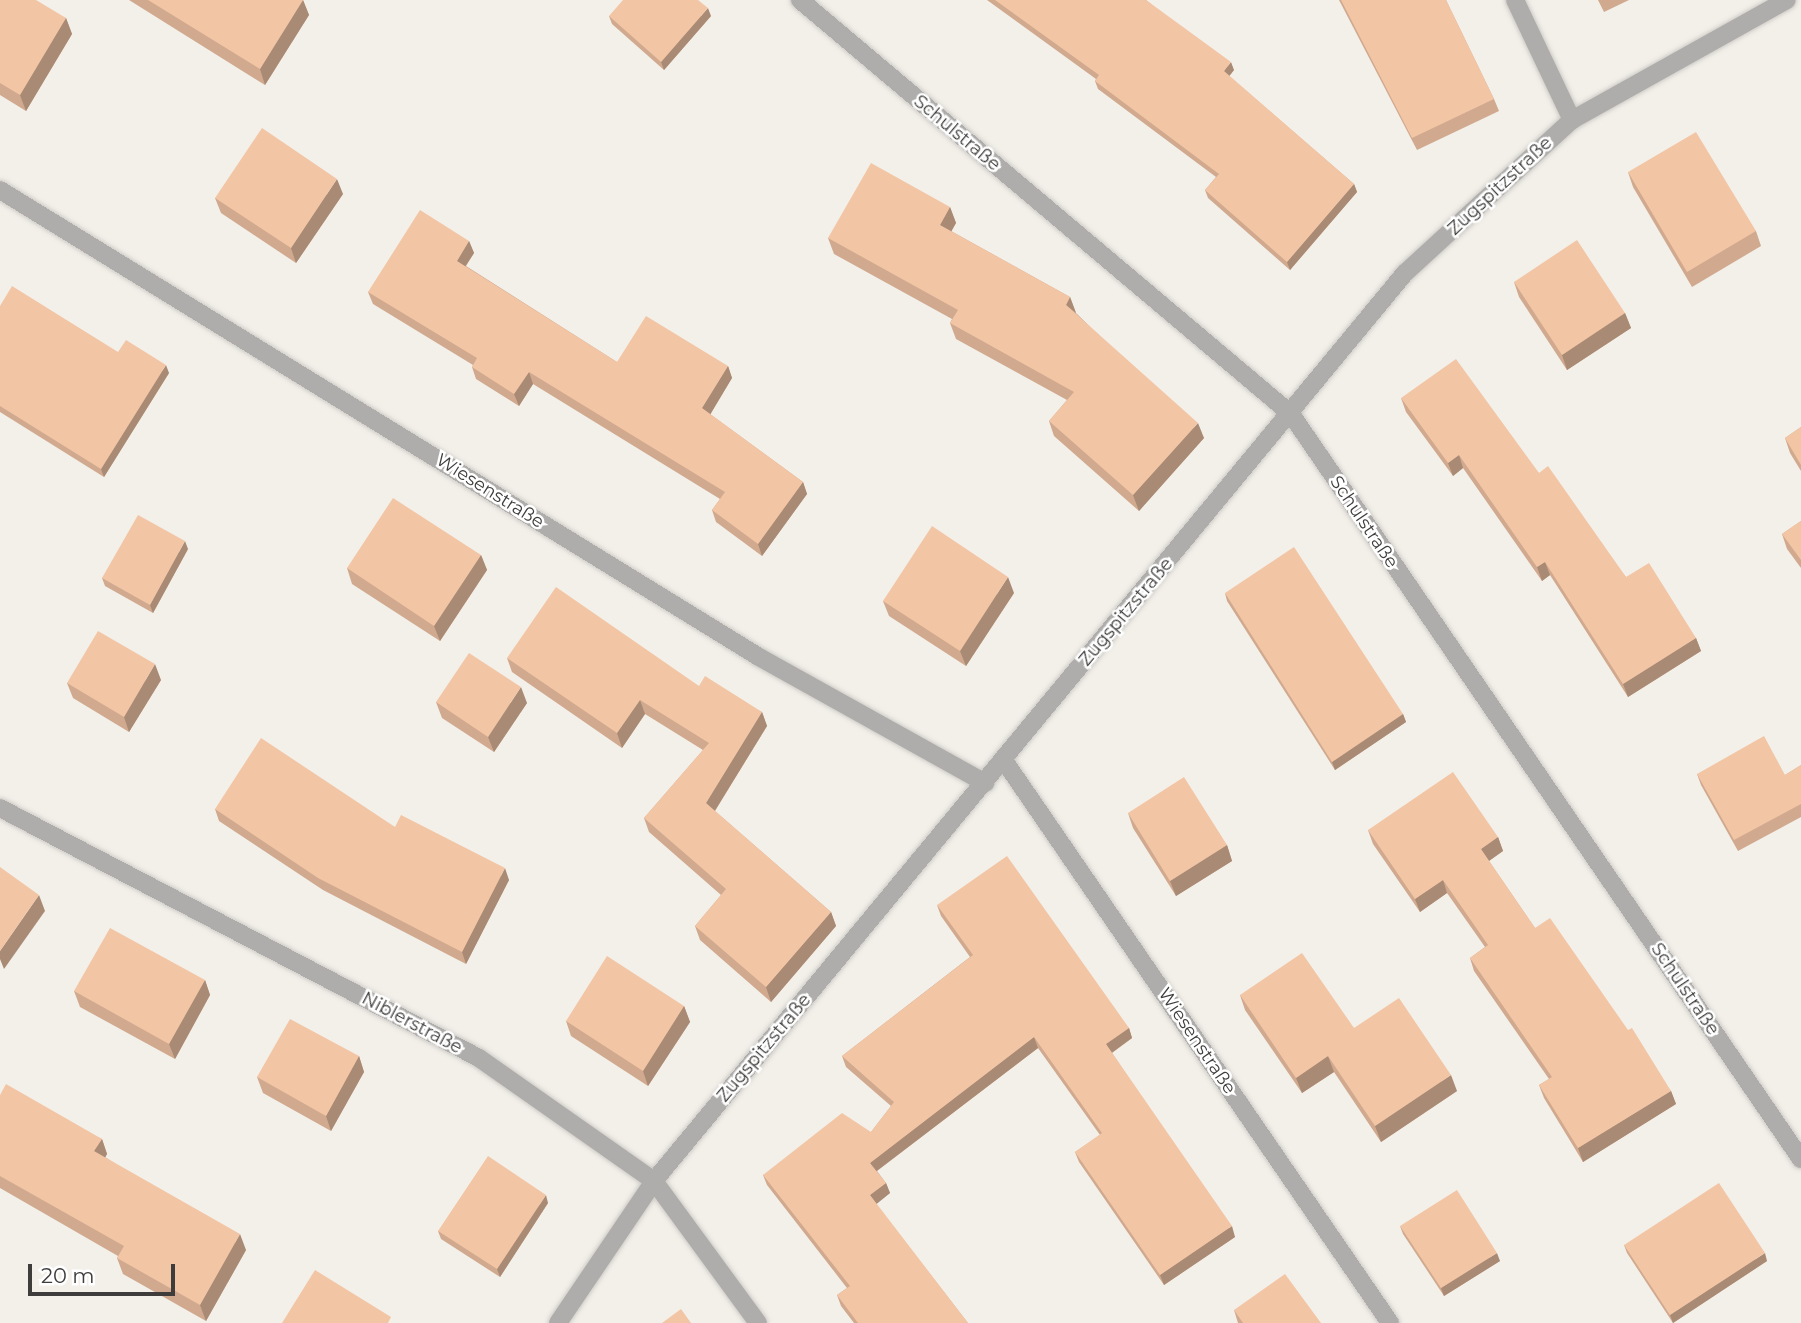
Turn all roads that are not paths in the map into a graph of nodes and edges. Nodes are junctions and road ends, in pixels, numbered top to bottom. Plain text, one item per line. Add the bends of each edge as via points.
1 (800, 0) edge
2 (1515, 0) edge
3 (1787, 0) edge
4 (1572, 120) junction
5 (0, 190) edge
6 (1291, 414) junction
7 (1003, 758) junction
8 (985, 783) junction
9 (0, 808) edge
10 (1801, 1159) edge
11 (654, 1181) junction
12 (558, 1323) edge
13 (758, 1323) edge
14 (1390, 1323) edge

1 - 6 street, Schulstraße
2 - 4 street
3 - 4 street, Zugspitzstraße
4 - 6 street, Zugspitzstraße via 1405,273
5 - 8 street, Wiesenstraße via 760,657
6 - 7 street, Zugspitzstraße
6 - 10 street, Schulstraße
7 - 8 street, Zugspitzstraße
7 - 14 street, Wiesenstraße
8 - 11 street, Zugspitzstraße
9 - 11 street, Niblerstraße via 479,1058
11 - 12 street, Zugspitzstraße
11 - 13 street, Niblerstraße

